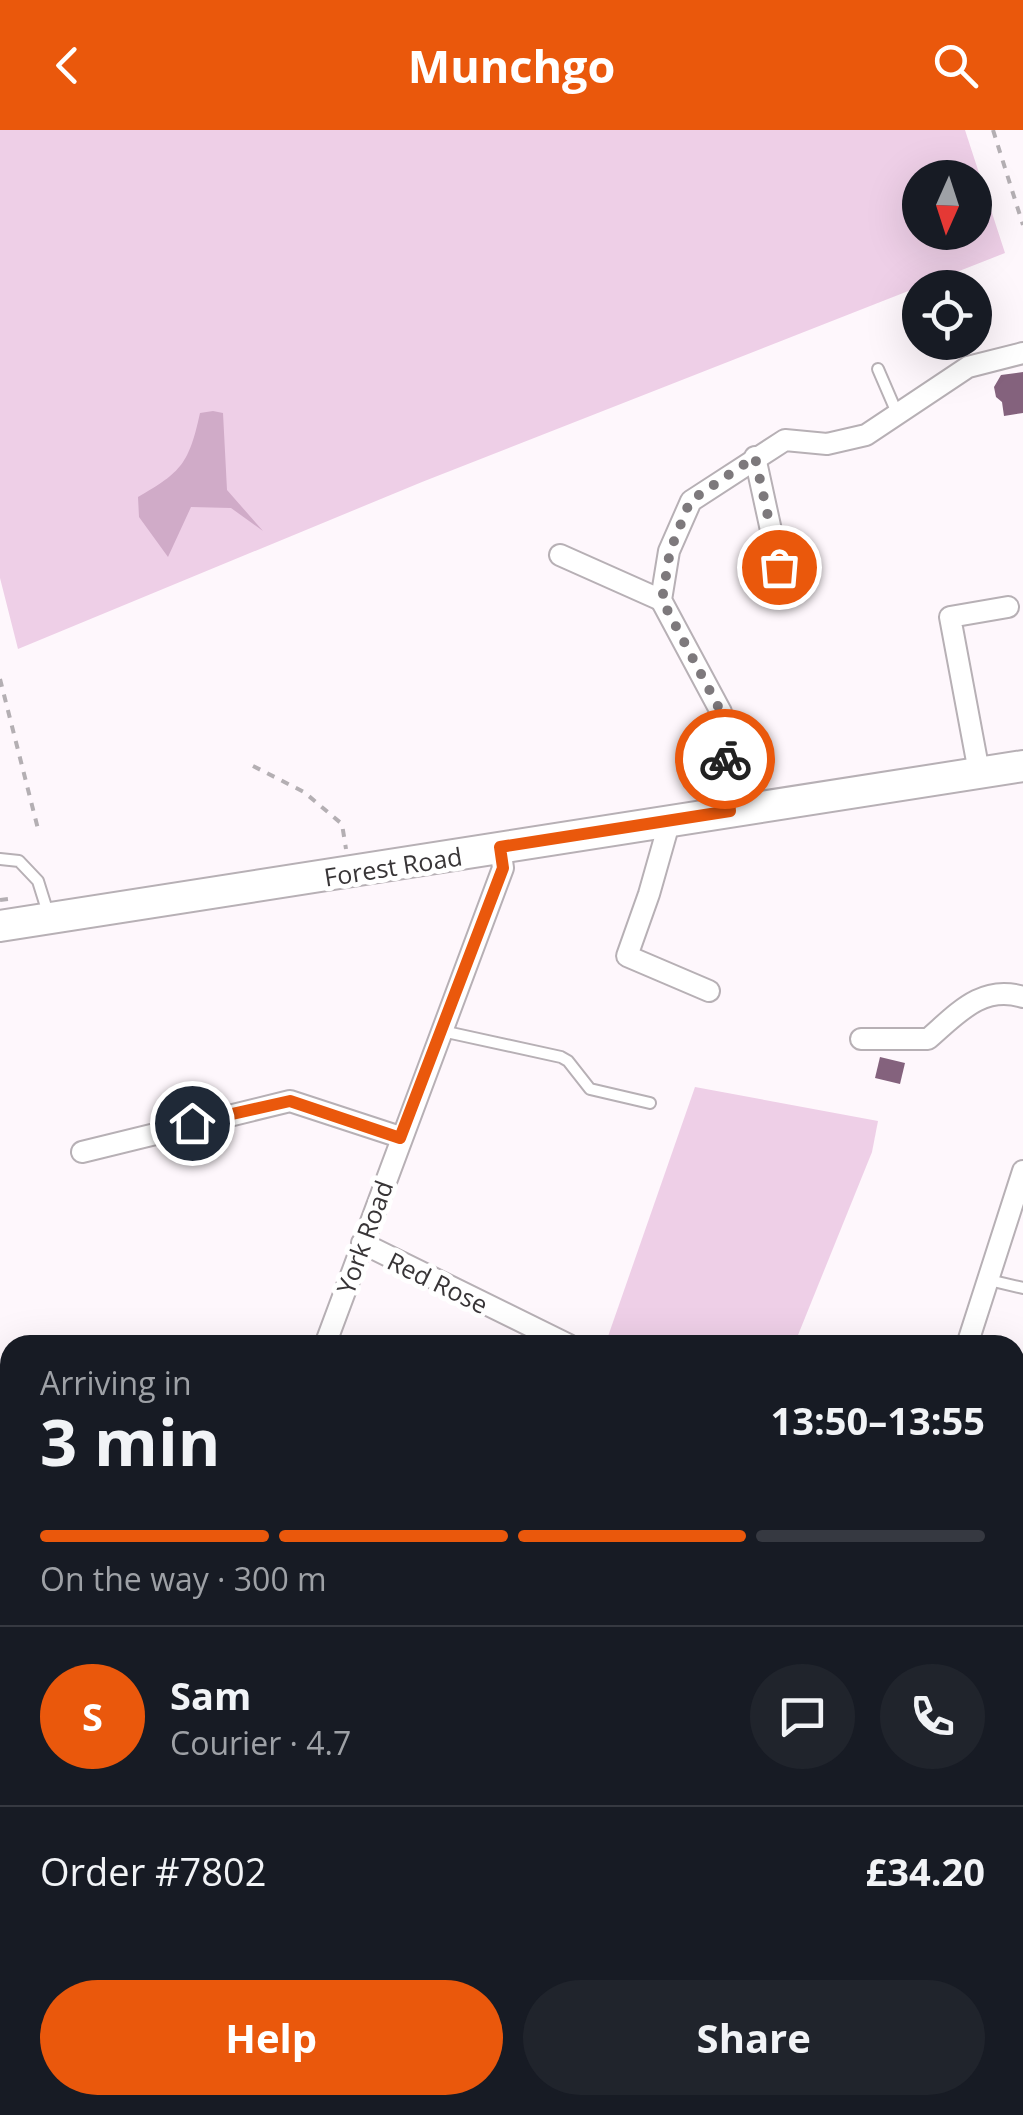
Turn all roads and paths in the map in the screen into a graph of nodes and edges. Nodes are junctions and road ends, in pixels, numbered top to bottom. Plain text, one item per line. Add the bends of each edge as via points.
1 (993, 130) edge
2 (1023, 225) edge
3 (1023, 354) edge
4 (878, 368) dead end
5 (897, 413) junction
6 (755, 457) junction
7 (560, 556) dead end
8 (779, 567) dead end
9 (662, 600) junction
10 (1008, 607) dead end
11 (0, 678) edge
12 (253, 766) dead end
13 (1023, 766) edge
14 (979, 772) junction
15 (730, 811) junction
16 (670, 820) junction
17 (39, 833) dead end
18 (500, 847) junction
19 (0, 859) edge
20 (350, 874) junction
21 (50, 919) junction
22 (0, 926) edge
23 (709, 991) dead end
24 (1023, 997) edge
25 (441, 1030) junction
26 (861, 1039) dead end
27 (650, 1103) dead end
28 (400, 1138) junction
29 (82, 1152) dead end
30 (1021, 1185) edge
31 (362, 1243) junction
32 (392, 1260) junction
33 (350, 1272) junction
34 (989, 1280) junction
35 (1023, 1288) edge
36 (328, 1335) edge
37 (548, 1335) edge
38 (971, 1335) edge

1 - 2 path
3 - 5 street via 968,367
4 - 5 lane
5 - 6 street via 866,436 828,444 785,440
6 - 8 street
6 - 9 street via 690,501 670,551
7 - 9 street
9 - 15 street via 721,712
10 - 14 street via 950,617
11 - 17 path
12 - 20 path via 304,792 342,824
13 - 14 main road, Forest Road
14 - 15 main road, Forest Road
15 - 16 main road, Forest Road
16 - 18 main road, Forest Road
16 - 23 street via 627,956
18 - 20 main road, Forest Road
18 - 25 street, York Road via 503,868
19 - 21 lane via 19,861 38,881
20 - 21 main road, Forest Road
21 - 22 main road, Forest Road
24 - 26 street via 1007,992 975,998 928,1039
25 - 27 lane via 561,1056 590,1089
25 - 28 street, York Road
28 - 29 street via 290,1101
28 - 31 street, York Road
30 - 34 street
31 - 32 street, Red Rose
31 - 33 street, York Road
32 - 33 street
32 - 37 street, Red Rose
33 - 36 street, York Road
34 - 35 lane
34 - 38 street

